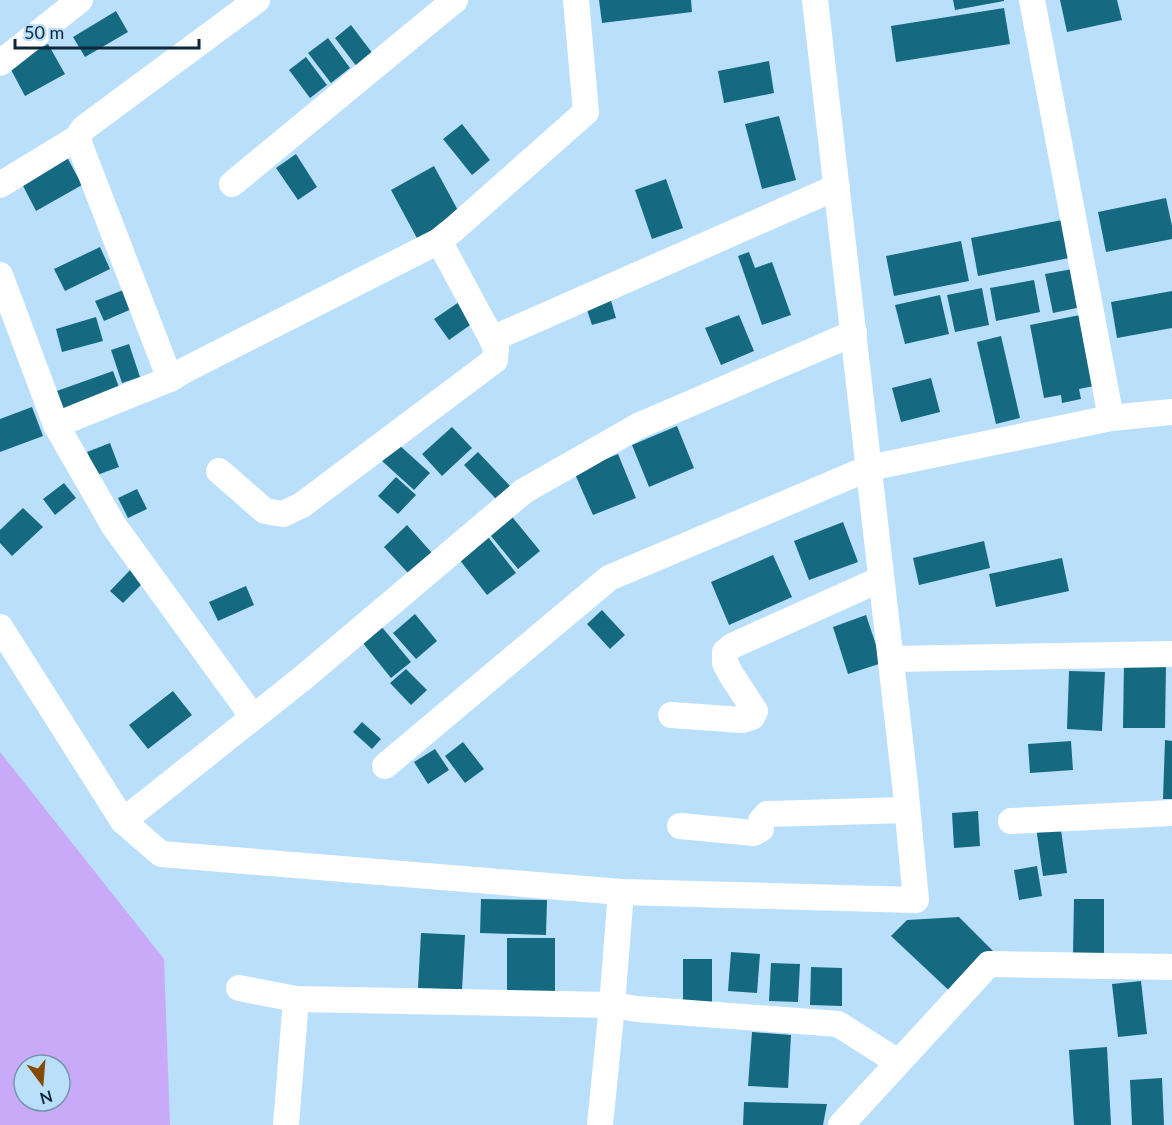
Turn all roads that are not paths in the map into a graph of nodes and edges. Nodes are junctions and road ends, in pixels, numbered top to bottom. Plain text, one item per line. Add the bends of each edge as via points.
1 (80, 0) edge
2 (257, 0) edge
3 (455, 0) edge
4 (576, 0) edge
5 (815, 0) edge
6 (1032, 0) edge
7 (0, 63) edge
8 (77, 138) junction
9 (232, 184) dead end
10 (0, 185) edge
11 (837, 187) junction
12 (439, 241) junction
13 (0, 275) edge
14 (854, 333) junction
15 (492, 339) junction
16 (170, 379) junction
17 (1172, 412) edge
18 (1111, 418) junction
19 (56, 425) junction
20 (869, 468) junction
21 (219, 471) dead end
22 (881, 579) junction
23 (0, 627) edge
24 (1172, 654) edge
25 (891, 659) junction
26 (671, 715) dead end
27 (253, 717) junction
28 (385, 766) dead end
29 (907, 810) junction
30 (1172, 813) edge
31 (123, 821) junction
32 (1011, 821) dead end
33 (680, 826) dead end
34 (621, 892) junction
35 (1172, 967) edge
36 (239, 988) dead end
37 (296, 999) junction
38 (612, 1005) junction
39 (898, 1062) junction
40 (286, 1125) edge
41 (600, 1125) edge
42 (841, 1125) edge

1 - 7 street
2 - 8 street via 84,128
3 - 9 street
4 - 12 street via 586,112
5 - 11 street
6 - 18 street
8 - 10 street
8 - 16 street
11 - 14 street
11 - 15 street
12 - 15 street
12 - 16 street
13 - 19 street
14 - 20 street
14 - 27 street via 638,426 524,491
15 - 21 street via 495,360 302,506 283,514 265,511
16 - 19 street
17 - 18 street
18 - 20 street
19 - 27 street via 114,526
20 - 22 street
20 - 28 street via 609,578
22 - 25 street
22 - 26 street via 725,652 725,663 755,711 752,717 742,720
23 - 31 street
24 - 25 street
25 - 29 street
27 - 31 street
29 - 33 street via 767,814 761,821 761,830 754,834
29 - 34 street via 916,900
30 - 32 street
31 - 34 street via 161,854
34 - 38 street
35 - 39 street via 989,964
36 - 37 street
37 - 38 street
37 - 40 street
38 - 39 street via 838,1023
38 - 41 street
39 - 42 street

